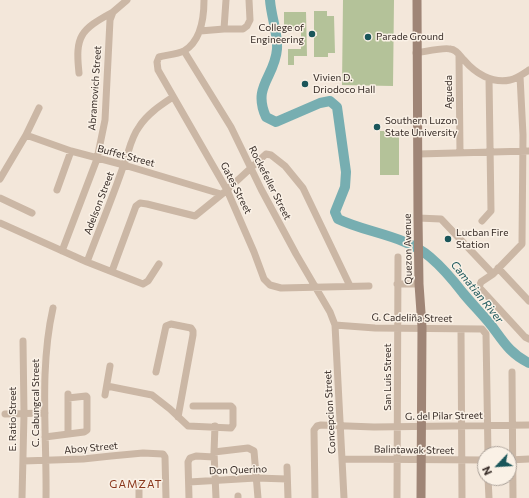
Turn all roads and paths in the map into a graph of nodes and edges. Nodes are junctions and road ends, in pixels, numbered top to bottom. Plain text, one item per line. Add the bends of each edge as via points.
1 (127, 0) edge
2 (204, 0) edge
3 (226, 0) edge
4 (249, 0) edge
5 (417, 0) edge
6 (113, 12) junction
7 (224, 29) junction
8 (200, 31) junction
9 (184, 51) junction
10 (416, 53) junction
11 (459, 55) junction
12 (529, 70) edge
13 (79, 73) dead end
14 (520, 76) junction
15 (489, 79) junction
16 (173, 97) junction
17 (39, 108) dead end
18 (26, 136) junction
19 (71, 151) junction
20 (526, 151) edge
21 (489, 152) junction
22 (460, 153) junction
23 (418, 154) junction
24 (97, 159) junction
25 (124, 164) junction
26 (250, 167) junction
27 (525, 178) edge
28 (0, 179) edge
29 (57, 190) dead end
30 (224, 192) junction
31 (0, 198) edge
32 (525, 201) edge
33 (32, 213) dead end
34 (418, 218) junction
35 (482, 221) dead end
36 (0, 223) edge
37 (525, 223) edge
38 (525, 244) edge
39 (62, 251) junction
40 (398, 256) dead end
41 (87, 262) junction
42 (160, 264) dead end
43 (112, 271) junction
44 (495, 271) junction
45 (397, 284) junction
46 (419, 284) junction
47 (350, 286) junction
48 (369, 286) dead end
49 (316, 288) junction
50 (529, 301) edge
51 (53, 308) dead end
52 (335, 325) junction
53 (422, 327) junction
54 (398, 328) junction
55 (461, 329) junction
56 (529, 339) edge
57 (23, 341) dead end
58 (110, 366) dead end
59 (156, 372) dead end
60 (512, 372) dead end
61 (107, 386) junction
62 (105, 395) dead end
63 (194, 406) dead end
64 (45, 413) junction
65 (5, 414) dead end
66 (24, 414) junction
67 (178, 417) junction
68 (529, 424) edge
69 (462, 425) junction
70 (488, 425) junction
71 (512, 425) junction
72 (215, 426) junction
73 (340, 426) junction
74 (398, 426) junction
75 (422, 426) junction
76 (68, 433) junction
77 (45, 437) junction
78 (488, 446) edge
79 (511, 446) edge
80 (214, 455) junction
81 (342, 459) junction
82 (529, 459) edge
83 (397, 460) junction
84 (421, 460) junction
85 (461, 460) junction
86 (477, 460) edge
87 (517, 460) edge
88 (23, 461) junction
89 (47, 461) junction
90 (288, 468) dead end
91 (256, 478) junction
92 (287, 479) junction
93 (216, 480) junction
94 (189, 482) junction
95 (139, 484) dead end
96 (488, 486) edge
97 (512, 486) edge
98 (22, 498) edge
99 (46, 498) edge
100 (139, 498) edge
101 (166, 498) edge
102 (189, 498) edge
103 (216, 498) edge
104 (258, 498) edge
105 (288, 498) edge
106 (315, 498) edge
107 (344, 498) edge
108 (397, 498) edge
109 (422, 498) edge
110 (462, 498) edge
111 (489, 498) edge
112 (513, 498) edge

1 - 6 street
2 - 8 street
3 - 7 street
4 - 7 street via 250,20 247,26 243,29
5 - 10 main road, Quezon Avenue
6 - 13 street via 80,36
6 - 24 street, Abramovich Street via 110,20 105,120
7 - 8 street
8 - 9 street via 194,43
9 - 16 street, Gates Street via 159,57 157,62 158,70
9 - 26 street, Rockefeller Street via 231,126
10 - 11 street via 450,48
10 - 23 main road, Quezon Avenue
11 - 15 street via 469,66
11 - 22 street, Agueda
12 - 14 street
14 - 15 street via 511,80
14 - 20 street
15 - 21 street
16 - 25 street, Adelson Street via 158,107 139,126 131,140
16 - 30 street, Gates Street
17 - 18 street
18 - 19 street, Buffet Street
18 - 28 street
19 - 24 street, Buffet Street
19 - 29 street
20 - 21 street
20 - 27 street
21 - 22 street
21 - 35 street via 491,211
22 - 23 street
23 - 34 main road, Quezon Avenue
24 - 25 street, Buffet Street
24 - 39 street, Abramovich Street
25 - 30 street, Buffet Street
25 - 41 street, Adelson Street
26 - 30 street
26 - 47 street via 266,154 286,166 303,188
26 - 49 street, Rockefeller Street
27 - 32 street
30 - 43 street via 195,216 140,203 136,206
30 - 49 street, Gates Street via 254,252 264,279 270,285 281,288
31 - 33 street
32 - 37 street
34 - 44 street via 441,219
34 - 46 main road, Quezon Avenue
36 - 39 street
37 - 38 street
38 - 44 street
39 - 41 street
40 - 45 street, San Luis Street
41 - 43 street
42 - 43 street via 146,284
44 - 50 street
44 - 56 street via 481,282 479,287
45 - 46 street
45 - 54 street, San Luis Street
46 - 53 main road, Quezon Avenue
47 - 48 street, Gates Street
47 - 49 street, Gates Street
49 - 52 street, Rockefeller Street
51 - 64 street, C. Cabungcal Street via 47,346
52 - 54 street, G. Cadeliña Street
52 - 73 street, Concepcion Street
53 - 54 street, G. Cadeliña Street
53 - 55 street, G. Cadeliña Street
53 - 75 main road, Quezon Avenue
54 - 74 street, San Luis Street
55 - 69 street
55 - 70 street, G. Cadeliña Street via 482,329 486,334
57 - 66 street, E. Ratio Street
58 - 61 street
59 - 67 street via 166,326 171,324 191,328 193,336
60 - 71 street
61 - 62 street
61 - 67 street via 152,395
63 - 72 street via 231,406 231,428
64 - 66 street
64 - 77 street, C. Cabungcal Street
65 - 66 street
66 - 88 street, E. Ratio Street
67 - 72 street via 188,426
68 - 71 street, G. del Pilar Street
69 - 70 street, G. del Pilar Street
69 - 75 street, G. del Pilar Street
69 - 85 street
70 - 71 street, G. del Pilar Street
70 - 78 street
71 - 79 street
72 - 80 street
73 - 74 street, G. del Pilar Street
73 - 81 street, Concepcion Street
73 - 106 street, G. del Pilar Street via 321,425 314,430
74 - 75 street, G. del Pilar Street
74 - 83 street, San Luis Street
75 - 84 main road, Quezon Avenue
76 - 76 street via 87,430 86,396 68,396
76 - 77 street
77 - 89 street, C. Cabungcal Street
80 - 91 street via 248,448 254,451
80 - 93 street
80 - 94 street via 190,458
81 - 83 street, Balintawak Street
81 - 107 street, Concepcion Street
82 - 87 street
83 - 84 street, Balintawak Street
83 - 108 street, San Luis Street
84 - 85 street, Balintawak Street
84 - 109 main road, Quezon Avenue
85 - 86 street, Balintawak Street
85 - 110 street
88 - 89 street, Aboy Street
88 - 98 street, E. Ratio Street
89 - 99 street, C. Cabungcal Street
89 - 101 street, Aboy Street via 160,453 165,457
90 - 92 street
91 - 92 street, Don Querino
91 - 93 street, Don Querino
91 - 104 street
92 - 105 street
93 - 94 street, Don Querino
93 - 103 street
94 - 102 street
95 - 100 street
96 - 111 street
97 - 112 street

